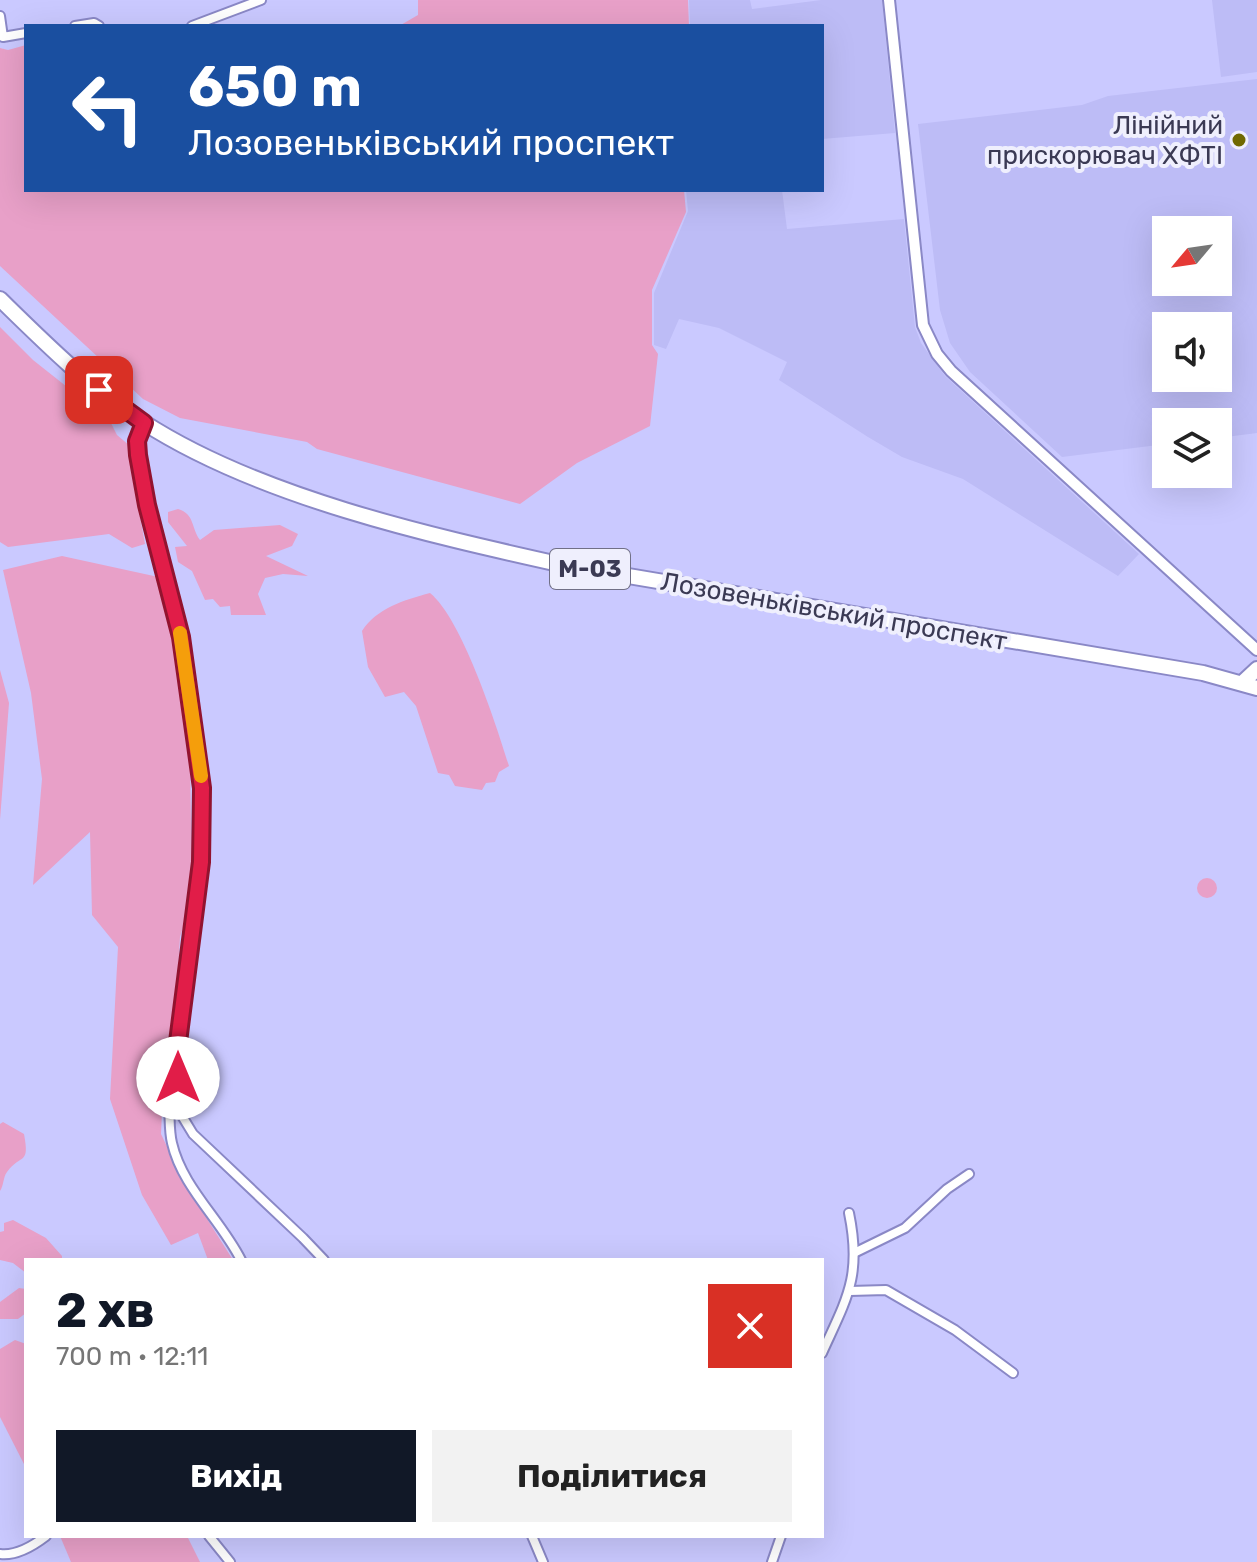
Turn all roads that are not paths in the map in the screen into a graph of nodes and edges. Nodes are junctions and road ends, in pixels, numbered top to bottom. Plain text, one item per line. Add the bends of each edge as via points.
1 (261, 0) edge
2 (889, 0) edge
3 (0, 16) edge
4 (197, 24) edge
5 (24, 33) edge
6 (0, 299) edge
7 (144, 423) junction
8 (1257, 650) edge
9 (1257, 669) edge
10 (1242, 683) junction
11 (1257, 688) edge
12 (175, 1064) junction
13 (969, 1174) dead end
14 (849, 1213) dead end
15 (856, 1252) junction
16 (240, 1258) edge
17 (322, 1258) edge
18 (850, 1291) junction
19 (824, 1349) edge
20 (1013, 1373) dead end
21 (43, 1538) edge
22 (211, 1538) edge
23 (533, 1538) edge
24 (780, 1538) edge
25 (0, 1554) edge
26 (230, 1562) edge
27 (543, 1562) edge
28 (772, 1562) edge

1 - 4 street
2 - 8 street via 928,340 951,371
3 - 5 street via 3,37
6 - 7 highway, Лозовеньківський проспект / М-03 via 79,374
7 - 10 highway, Лозовеньківський проспект / М-03 via 270,484 463,543
7 - 12 street via 138,455 181,637 202,788 201,862
9 - 10 highway
10 - 11 highway, Лозовеньківський проспект / М-03
12 - 16 street via 171,1141 192,1185
12 - 17 street via 179,1111 193,1134
13 - 15 street via 905,1228
14 - 15 street
15 - 18 street
18 - 19 street
18 - 20 street via 886,1290 955,1330
21 - 25 street via 27,1549
22 - 26 street
23 - 27 street
24 - 28 street

